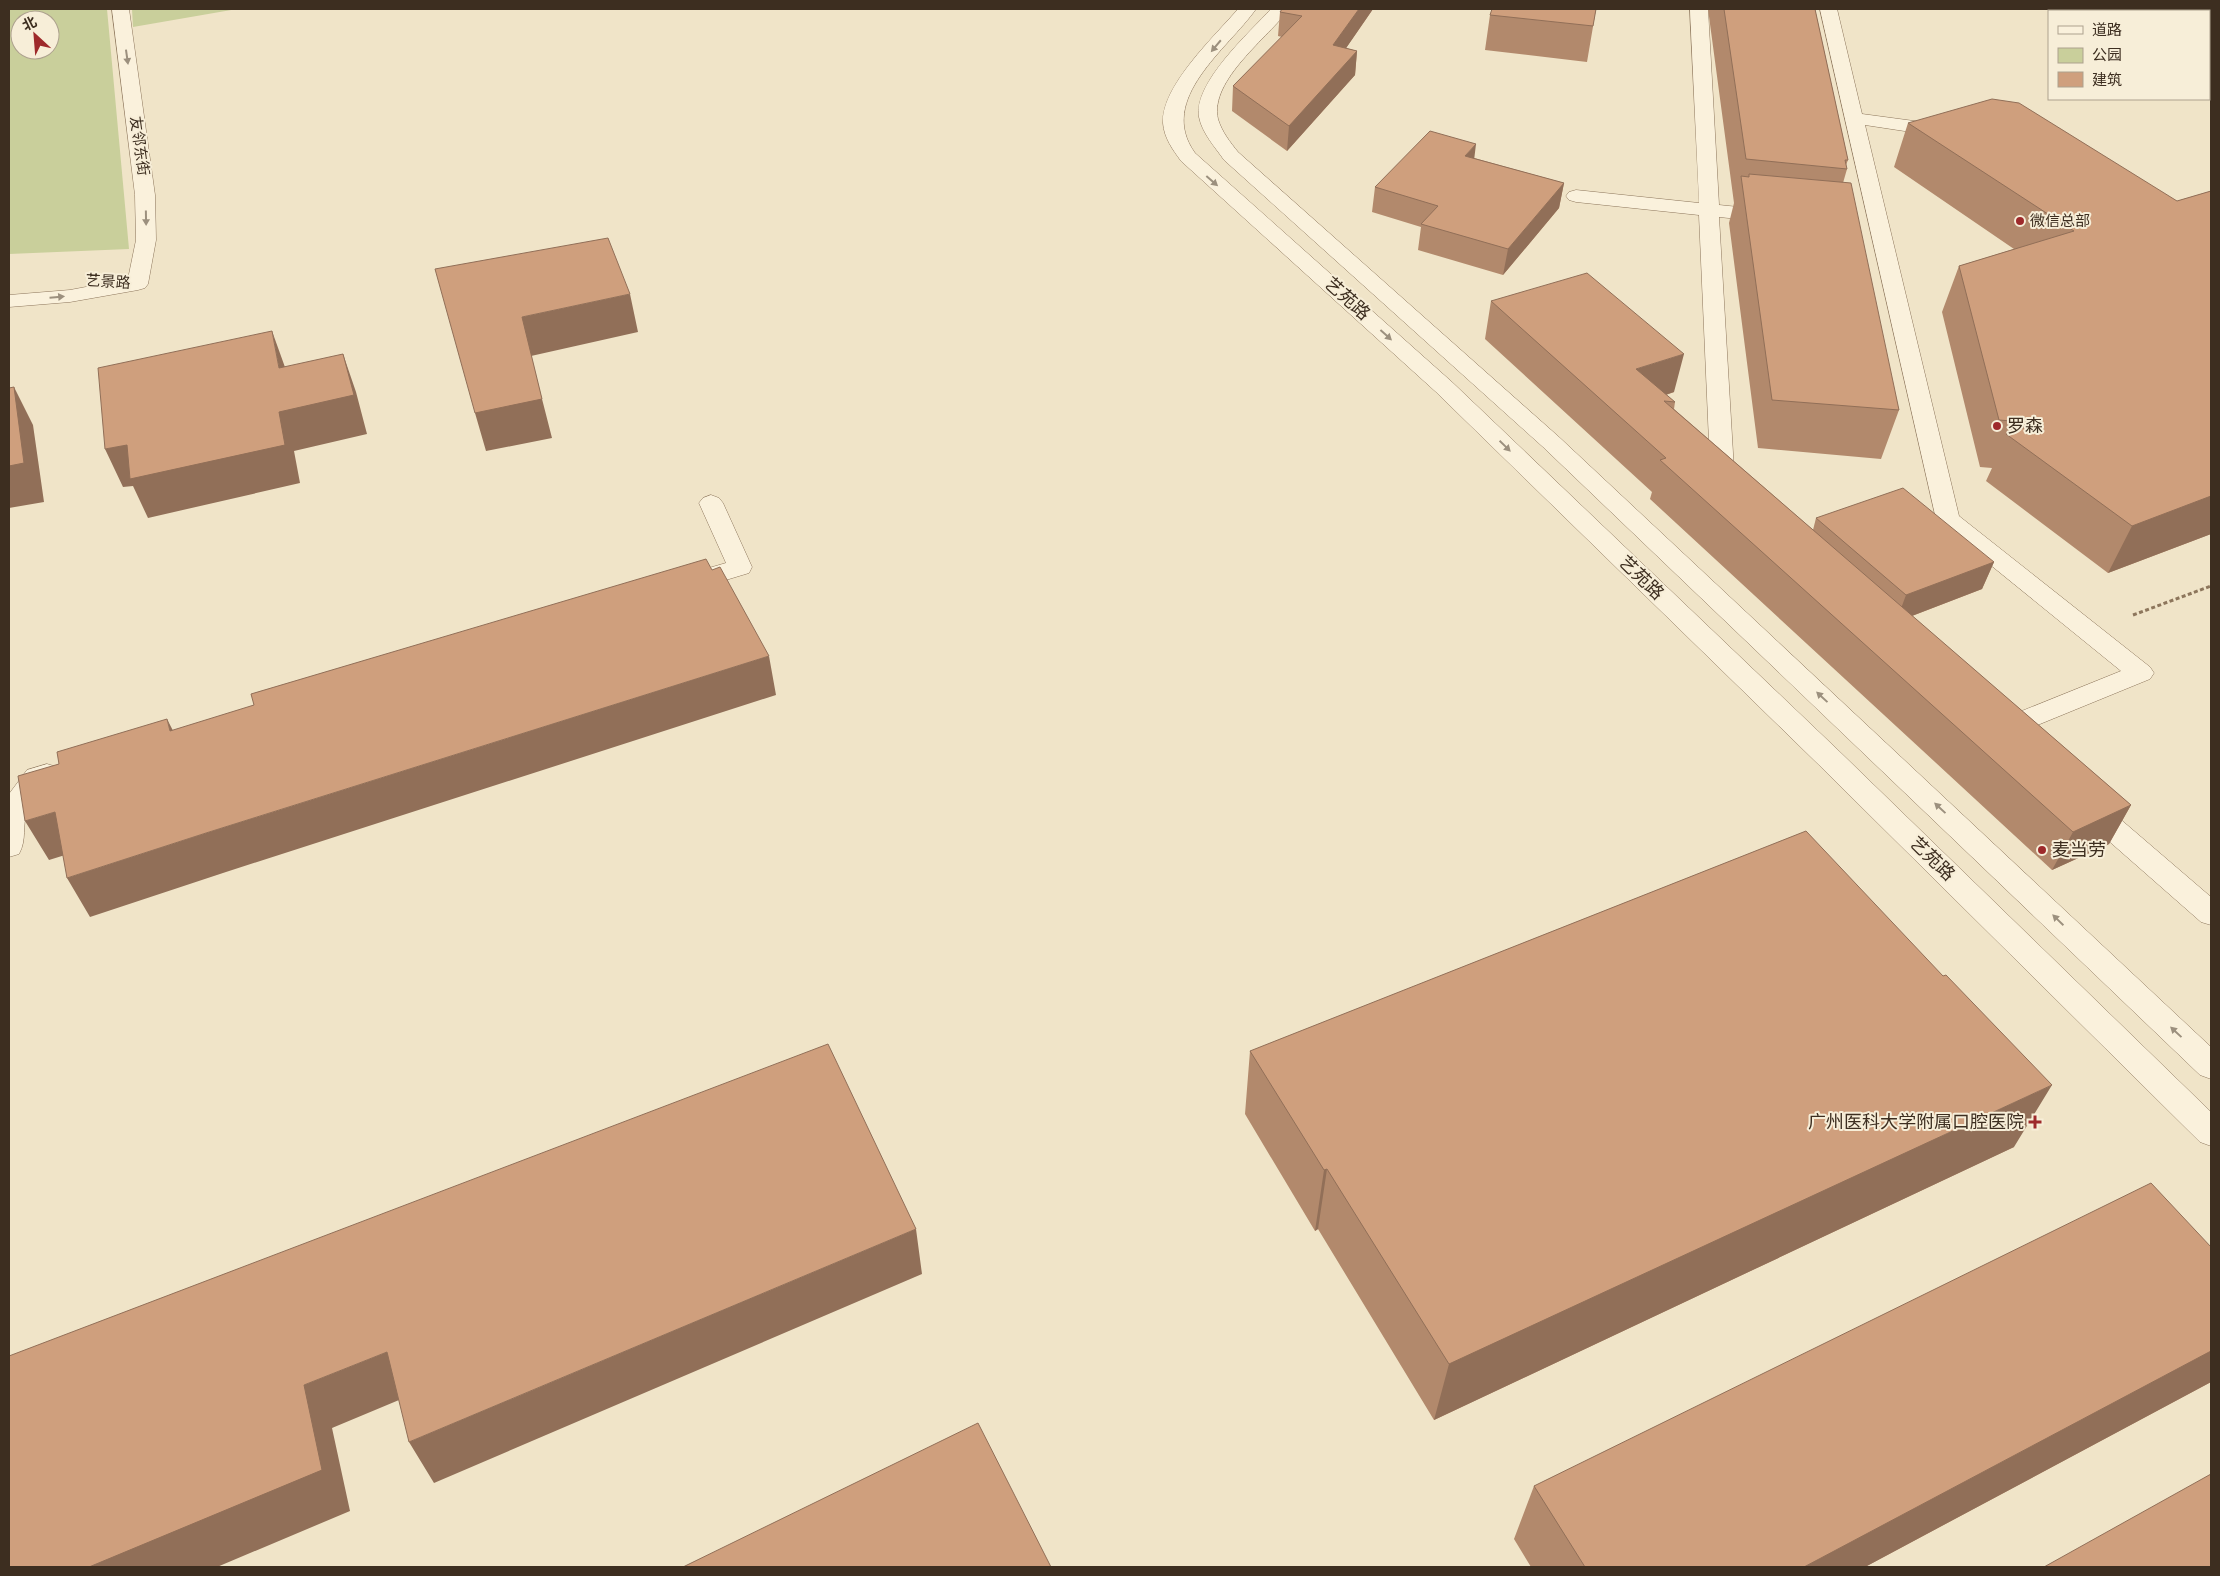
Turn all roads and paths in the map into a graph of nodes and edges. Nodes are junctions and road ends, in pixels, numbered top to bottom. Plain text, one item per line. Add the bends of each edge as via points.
1 (120, 9) edge
2 (1247, 9) edge
3 (1280, 9) edge
4 (1699, 9) edge
5 (1828, 9) edge
6 (1853, 118) junction
7 (1962, 134) edge
8 (1576, 196) dead end
9 (1709, 211) junction
10 (1785, 218) edge
11 (9, 284) edge
12 (138, 284) junction
13 (9, 301) edge
14 (1738, 500) edge
15 (711, 502) dead end
16 (2211, 586) edge
17 (664, 590) edge
18 (2088, 632) junction
19 (2023, 750) edge
20 (66, 768) edge
21 (2068, 789) edge
22 (9, 846) edge
23 (2211, 914) edge
24 (2211, 1066) edge
25 (2211, 1132) edge

1 -> 12 street, 友邻东街 via 146,195 146,240
2 -> 25 street, 艺苑路 via 1189,80 1176,101 1173,126 1188,157 1444,387
24 -> 3 street, 艺苑路 via 1552,442 1231,156 1213,131 1208,114 1209,100 1225,73
4 - 9 street
5 - 6 street
6 - 7 street
6 - 18 street via 1870,226 1948,519
8 - 9 street
9 - 10 street
9 - 14 street via 1723,487
11 - 12 street, 艺景路 via 74,280
13 -> 12 street, 艺景路 via 70,296
15 - 17 street via 740,567
16 - 18 path
18 - 19 street via 2141,673 1994,724
20 - 22 street via 38,777 14,808
21 - 23 street

